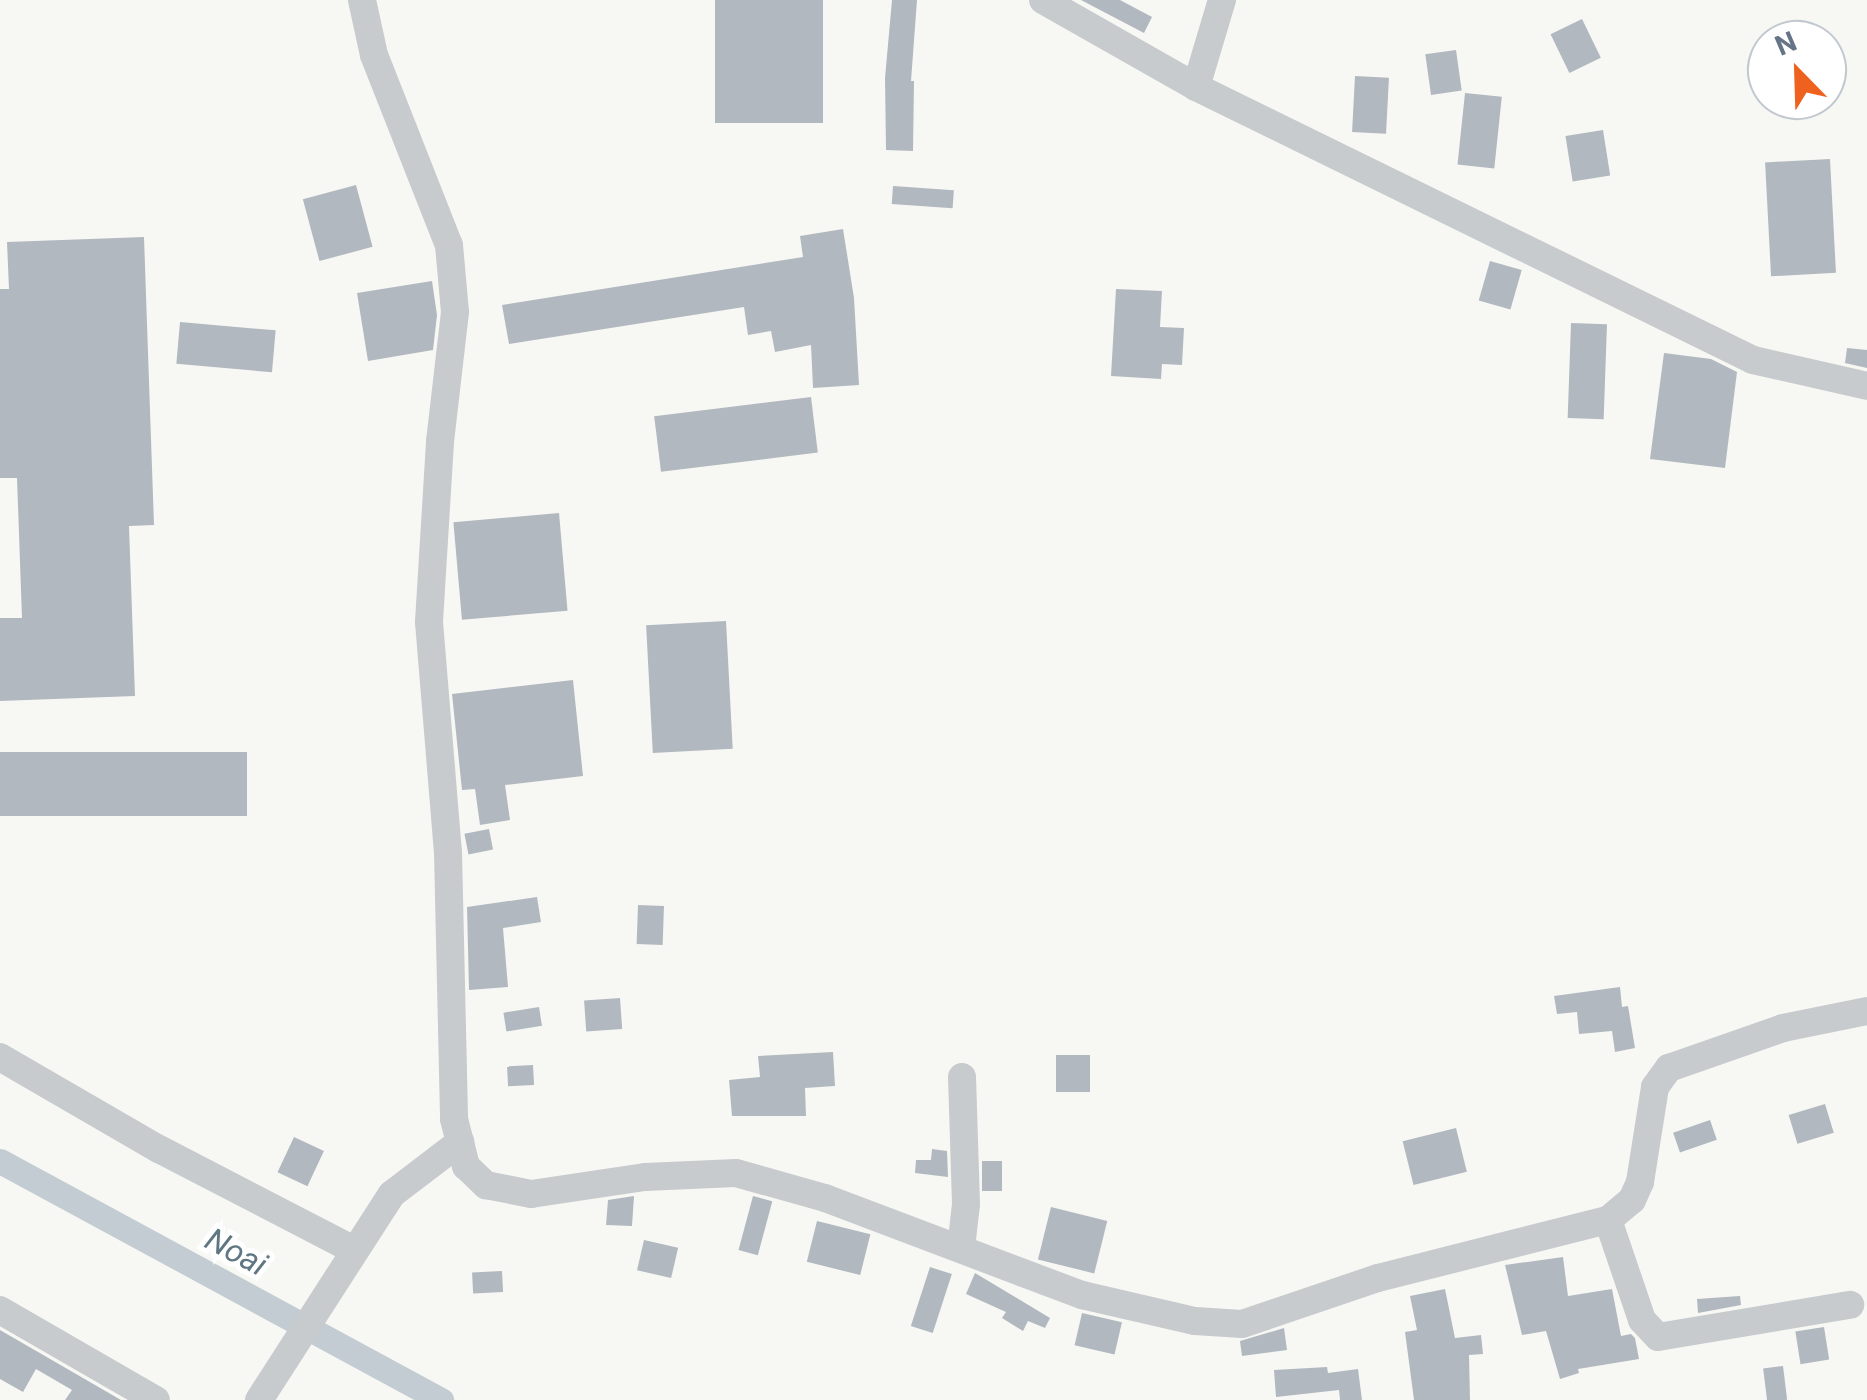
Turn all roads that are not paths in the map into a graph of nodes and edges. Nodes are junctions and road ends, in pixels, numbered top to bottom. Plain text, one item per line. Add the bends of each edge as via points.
1 (362, 0) edge
2 (1043, 0) edge
3 (1222, 0) edge
4 (1196, 87) junction
5 (1867, 386) edge
6 (1867, 1011) edge
7 (0, 1057) edge
8 (962, 1077) dead end
9 (460, 1142) junction
10 (1608, 1220) junction
11 (961, 1248) junction
12 (354, 1250) junction
13 (1850, 1305) dead end
14 (0, 1310) edge
15 (156, 1400) edge
16 (259, 1400) edge

1 - 9 street via 374,56 450,245 456,312 429,622 448,852 454,1119
2 - 4 street
3 - 4 street
4 - 5 street via 1753,360
6 - 10 street via 1783,1028 1669,1068 1655,1087 1640,1182 1632,1200
7 - 12 street
8 - 11 street
9 - 11 street via 466,1166 486,1185 531,1194 645,1177 736,1173
9 - 12 street via 392,1194
10 - 11 street via 1378,1278 1242,1324 1195,1321 1082,1295
10 - 13 street via 1642,1320 1658,1338
12 - 16 street
14 - 15 street

